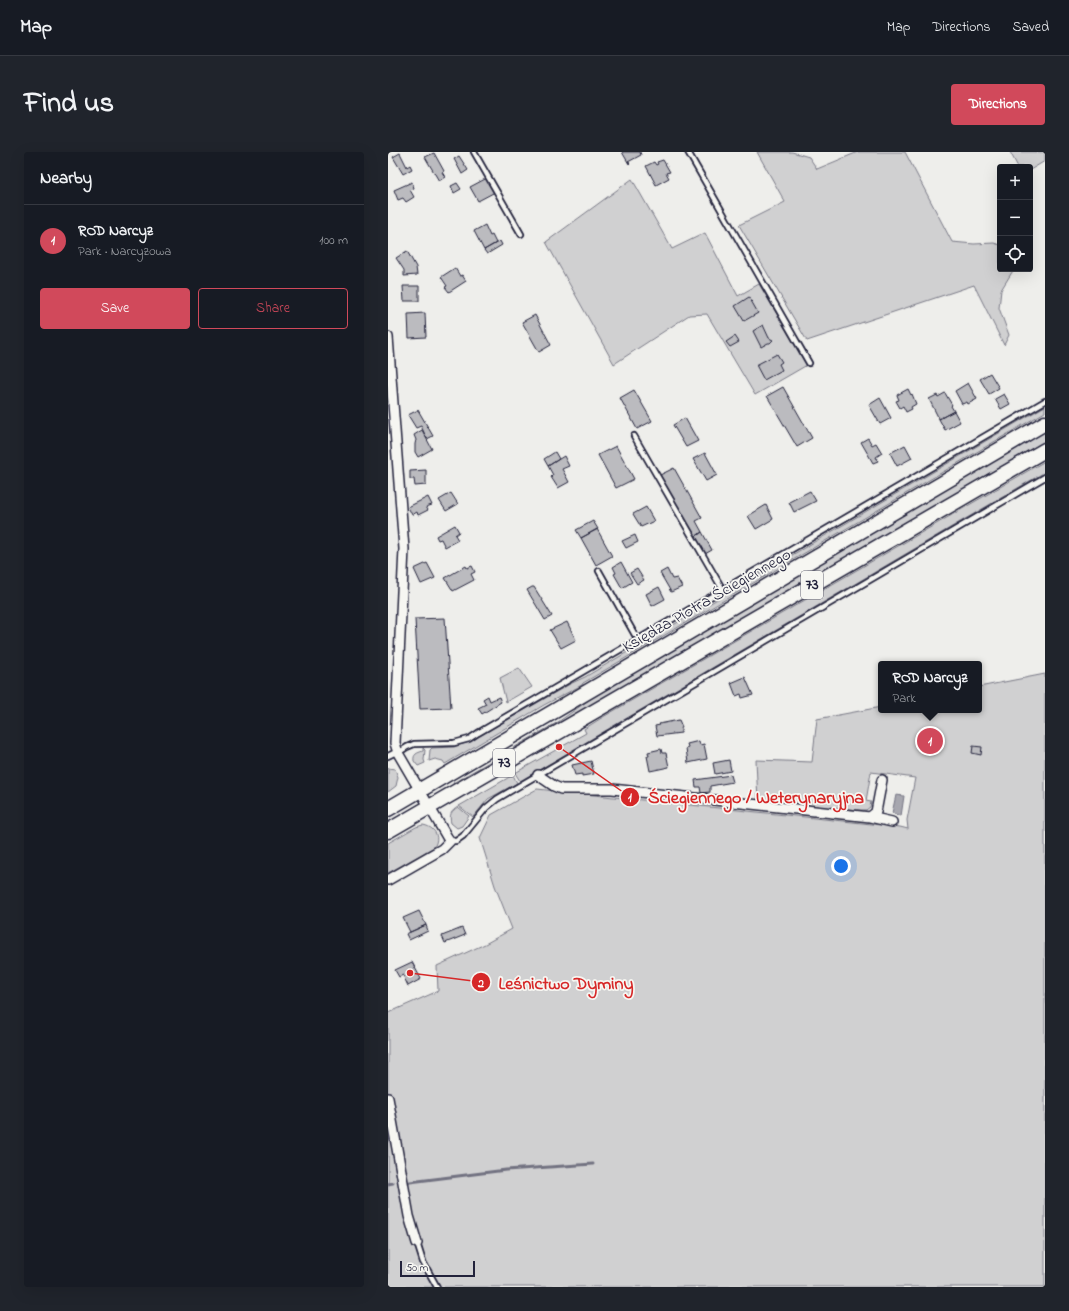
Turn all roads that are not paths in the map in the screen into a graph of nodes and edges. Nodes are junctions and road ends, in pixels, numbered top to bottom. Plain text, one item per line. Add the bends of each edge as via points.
1 (474, 152) edge
2 (688, 152) edge
3 (521, 234) dead end
4 (388, 337) edge
5 (809, 363) dead end
6 (1045, 401) edge
7 (1045, 423) edge
8 (634, 436) dead end
9 (1045, 450) edge
10 (1045, 477) edge
11 (599, 571) dead end
12 (723, 590) junction
13 (635, 635) dead end
14 (398, 753) junction
15 (388, 756) edge
16 (538, 775) junction
17 (882, 780) dead end
18 (419, 790) junction
19 (429, 807) junction
20 (388, 809) edge
21 (870, 817) junction
22 (892, 822) dead end
23 (388, 831) edge
24 (450, 841) junction
25 (388, 880) edge
26 (388, 1098) edge
27 (417, 1243) joint
28 (437, 1287) edge

1 - 3 lane
2 - 5 lane
4 - 14 street via 404,549 396,727
6 - 12 lane
7 - 18 main road, Księdza Piotra Ściegiennego / 73
8 - 12 lane
9 - 19 main road, 73
10 - 16 lane
11 - 13 lane
12 - 14 lane via 468,739 454,743 414,744 406,746
14 - 15 lane
14 - 18 street
16 - 21 street via 561,789 612,789
16 - 24 lane via 497,799 486,808 463,836 456,841
17 - 21 street via 876,812
18 - 19 street
18 - 20 main road, Księdza Piotra Ściegiennego / 73
19 - 23 main road, 73
19 - 24 street
21 - 22 street
24 - 25 street via 442,849
26 - 27 street via 409,1216
27 - 28 lane via 423,1262

